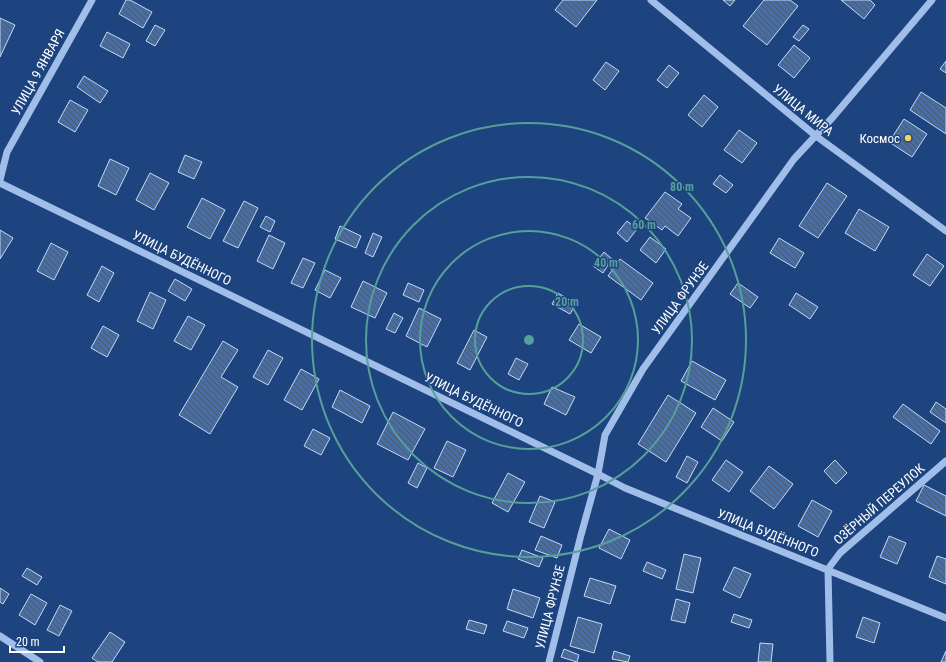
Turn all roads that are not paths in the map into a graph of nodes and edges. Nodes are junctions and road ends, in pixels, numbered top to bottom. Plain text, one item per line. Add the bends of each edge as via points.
1 (92, 0) edge
2 (651, 0) edge
3 (932, 0) edge
4 (816, 136) junction
5 (0, 180) edge
6 (0, 183) edge
7 (946, 231) edge
8 (946, 461) edge
9 (598, 474) junction
10 (828, 570) junction
11 (946, 618) edge
12 (0, 636) edge
13 (40, 662) edge
14 (549, 662) edge
15 (830, 662) edge

1 - 5 street, УЛИЦА 9 ЯНВАРЯ via 7,152
2 - 4 street, УЛИЦА МИРА
3 - 4 street, УЛИЦА ФРУНЗЕ
4 - 7 street, УЛИЦА МИРА
4 - 9 street, УЛИЦА ФРУНЗЕ via 794,159 643,370 604,435
6 - 9 street, УЛИЦА БУДЁННОГО
8 - 10 street, ОЗЁРНЫЙ ПЕРЕУЛОК via 840,553
9 - 10 street, УЛИЦА БУДЁННОГО via 624,488
9 - 14 street, УЛИЦА ФРУНЗЕ via 580,535
10 - 11 street, УЛИЦА БУДЁННОГО
10 - 15 street
12 - 13 street

